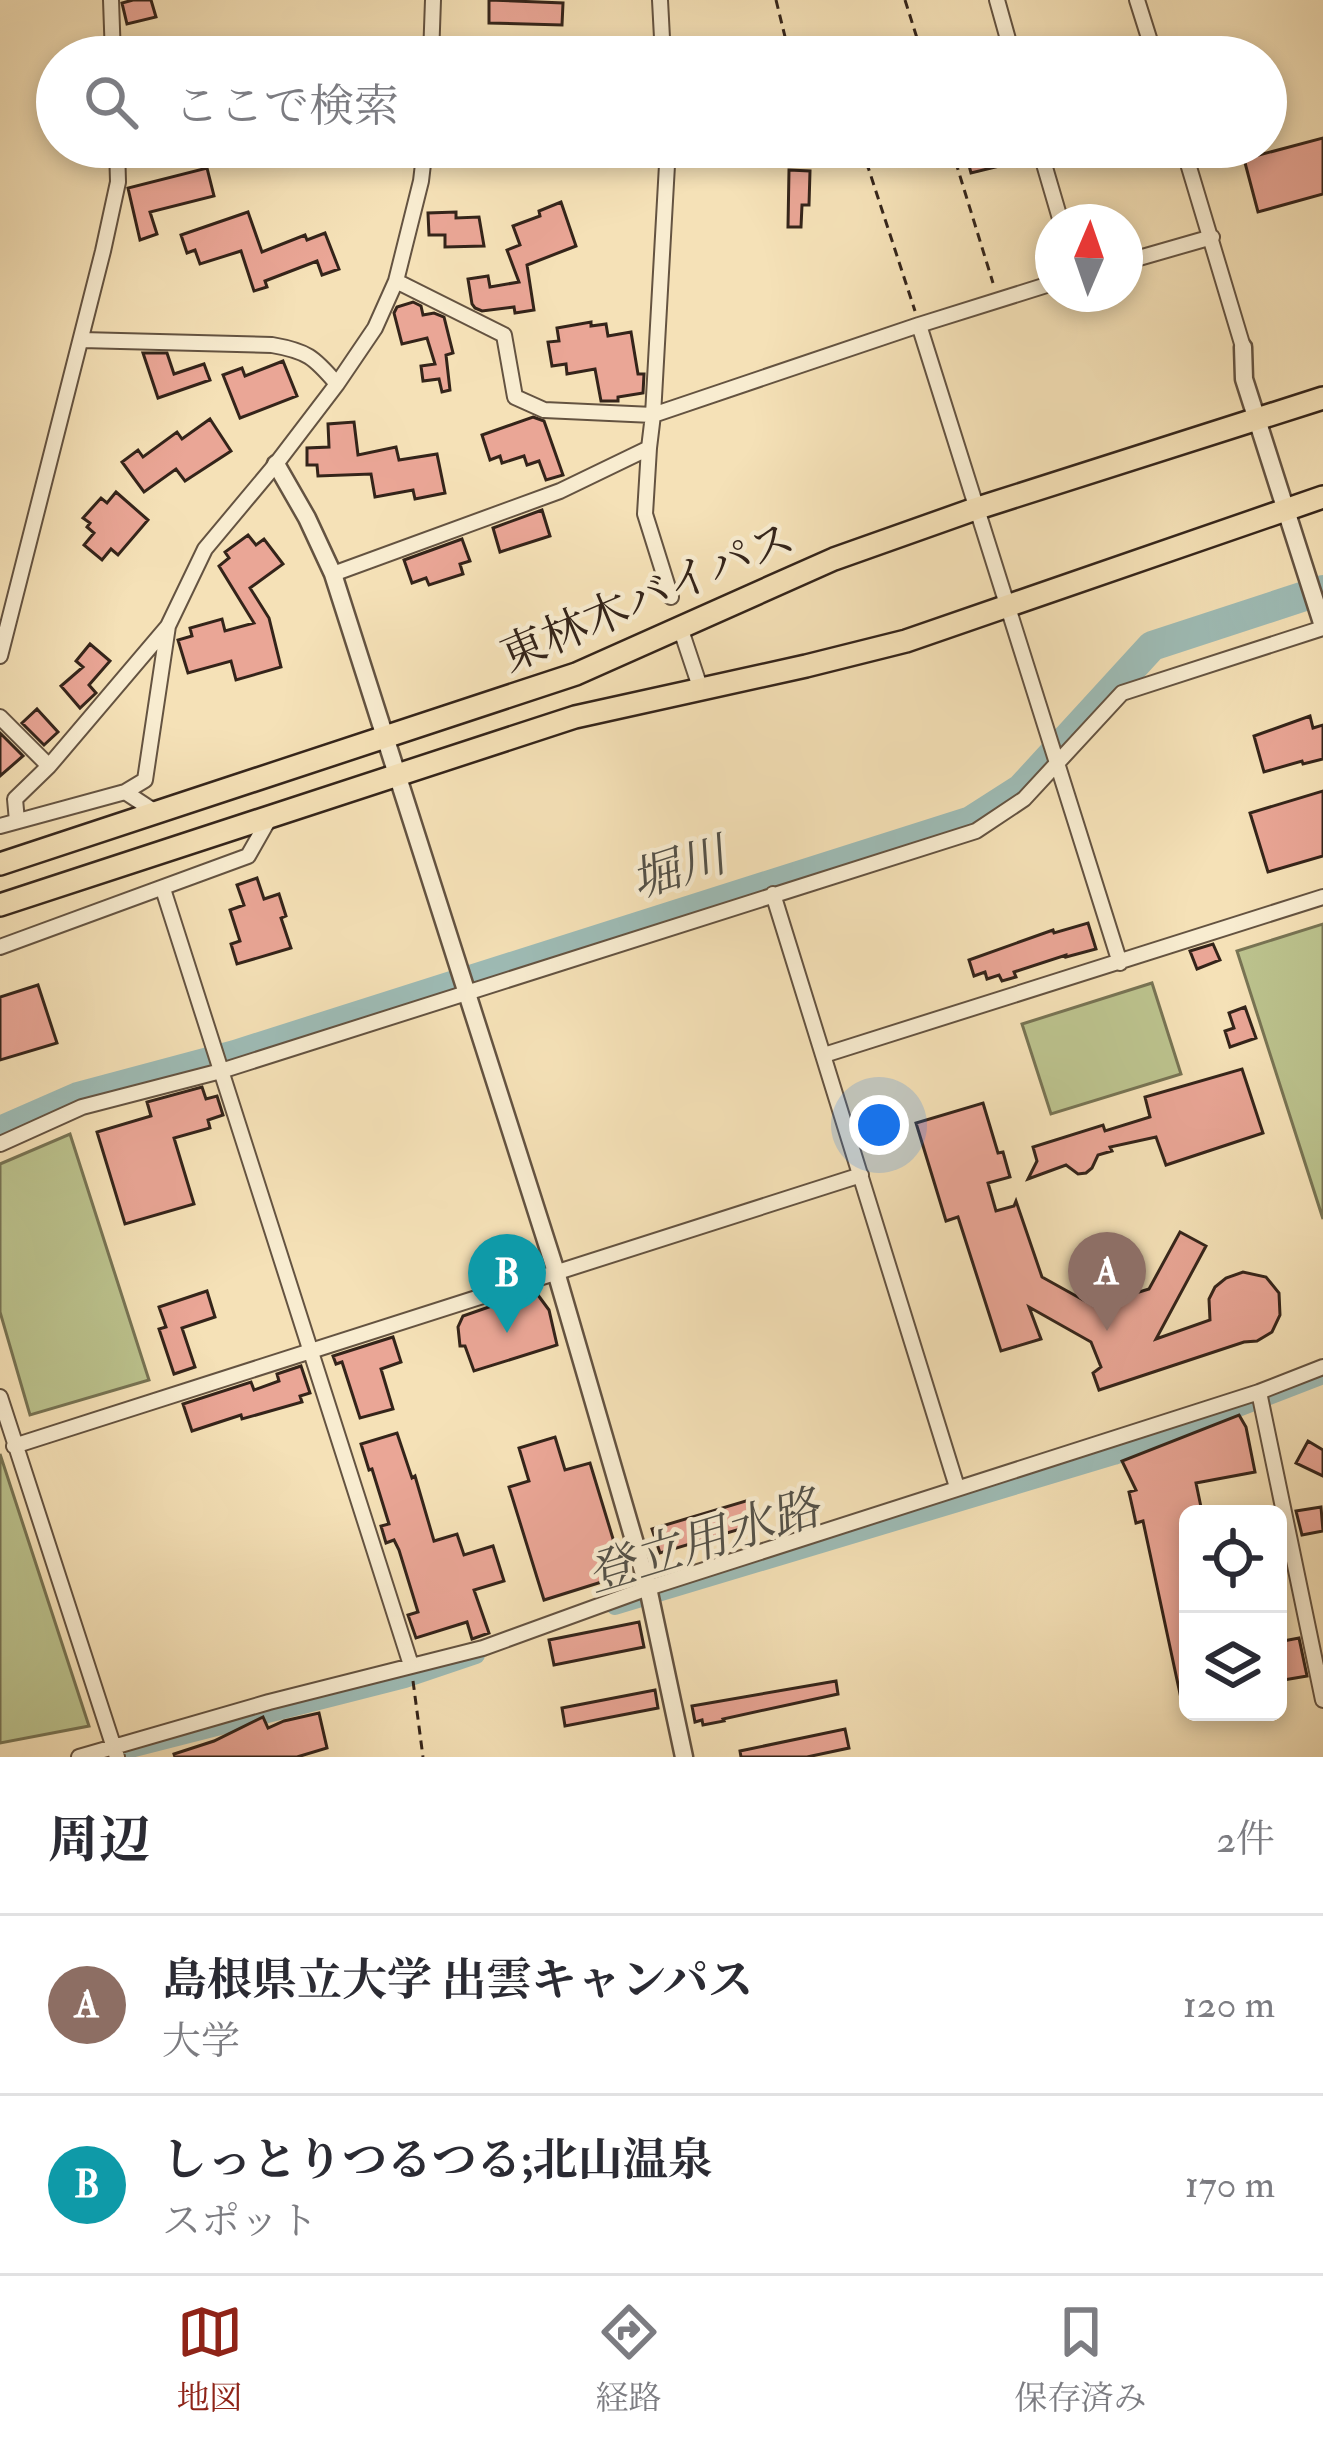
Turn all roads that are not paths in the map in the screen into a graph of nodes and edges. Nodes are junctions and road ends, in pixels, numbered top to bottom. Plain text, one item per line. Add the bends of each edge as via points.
1 (111, 0) edge
2 (433, 0) edge
3 (660, 0) edge
4 (997, 0) edge
5 (1137, 0) edge
6 (112, 36) edge
7 (432, 36) edge
8 (662, 36) edge
9 (1007, 36) edge
10 (1148, 36) edge
11 (118, 168) edge
12 (423, 168) edge
13 (667, 168) edge
14 (1045, 168) edge
15 (1190, 168) edge
16 (1055, 204) edge
17 (1211, 237) junction
18 (1143, 257) edge
19 (396, 281) junction
20 (1035, 289) edge
21 (919, 325) junction
22 (82, 340) junction
23 (1243, 347) joint
24 (338, 384) junction
25 (1323, 398) edge
26 (653, 415) junction
27 (1256, 419) junction
28 (650, 448) junction
29 (276, 464) junction
30 (1323, 497) edge
31 (975, 509) junction
32 (1284, 511) junction
33 (333, 574) junction
34 (671, 597) dead end
35 (1006, 608) junction
36 (168, 626) junction
37 (680, 627) junction
38 (1323, 627) edge
39 (1, 646) edge
40 (700, 687) junction
41 (0, 717) edge
42 (385, 738) junction
43 (1056, 764) junction
44 (49, 766) junction
45 (397, 773) junction
46 (125, 792) junction
47 (157, 814) junction
48 (272, 815) junction
49 (17, 821) junction
50 (0, 826) edge
51 (0, 865) edge
52 (163, 889) junction
53 (772, 894) junction
54 (1323, 897) edge
55 (0, 906) edge
56 (0, 947) edge
57 (1120, 964) junction
58 (467, 994) junction
59 (824, 1055) junction
60 (221, 1071) junction
61 (0, 1144) edge
62 (861, 1175) junction
63 (556, 1272) junction
64 (309, 1351) junction
65 (1323, 1367) edge
66 (1259, 1392) junction
67 (0, 1396) edge
68 (14, 1446) junction
69 (957, 1486) junction
70 (648, 1588) junction
71 (1315, 1620) edge
72 (411, 1665) junction
73 (1323, 1700) edge
74 (115, 1753) edge
75 (79, 1757) edge
76 (684, 1757) edge

1 - 6 street
2 - 7 street
3 - 8 street
4 - 9 street
5 - 10 street
11 - 22 street
12 - 19 street
13 - 26 street
14 - 16 street
15 - 17 street
17 - 18 street
17 - 23 street
19 - 24 street
19 - 26 street via 504,335 515,398 544,410
20 - 21 street
21 - 26 street
21 - 31 street
22 - 24 street via 272,345 314,357
22 - 39 street
23 - 27 street
24 - 29 street
25 - 27 highway, 東林木バイパス
26 - 28 street
27 - 31 highway, 東林木バイパス
27 - 32 street
28 - 33 street via 560,491
28 - 34 street via 645,514
29 - 33 street
29 - 36 street via 205,549
30 - 32 highway, 東林木バイパス
31 - 35 street
31 - 37 highway, 東林木バイパス
32 - 35 highway, 東林木バイパス
32 - 38 street
33 - 42 street
35 - 40 highway, 東林木バイパス via 806,666
35 - 43 street
36 - 44 street
36 - 46 street via 145,780
37 - 40 street
37 - 42 highway, 東林木バイパス via 576,674
38 - 43 street via 1122,693
40 - 45 highway, 東林木バイパス
41 - 44 street
42 - 45 street
42 - 47 highway, 東林木バイパス
43 - 53 street via 1024,799 976,831
43 - 57 street
44 - 49 street via 15,799
45 - 48 highway, 東林木バイパス
45 - 58 street
46 - 47 street
46 - 49 street
47 - 51 highway, 東林木バイパス
48 - 52 street via 248,856
48 - 55 highway, 東林木バイパス
49 - 50 street
52 - 56 street
52 - 60 street
53 - 58 street
53 - 59 street
54 - 57 street
57 - 59 street
58 - 60 street
58 - 63 street
59 - 62 street
60 - 61 street via 82,1107
60 - 64 street
62 - 63 street
62 - 69 street
63 - 64 street
63 - 70 street
64 - 68 street
64 - 72 street
65 - 66 street
66 - 69 street
66 - 71 street
67 - 68 street
68 - 74 street
69 - 70 street
70 - 72 street
70 - 76 street
71 - 73 street
72 - 74 street
74 - 75 street

